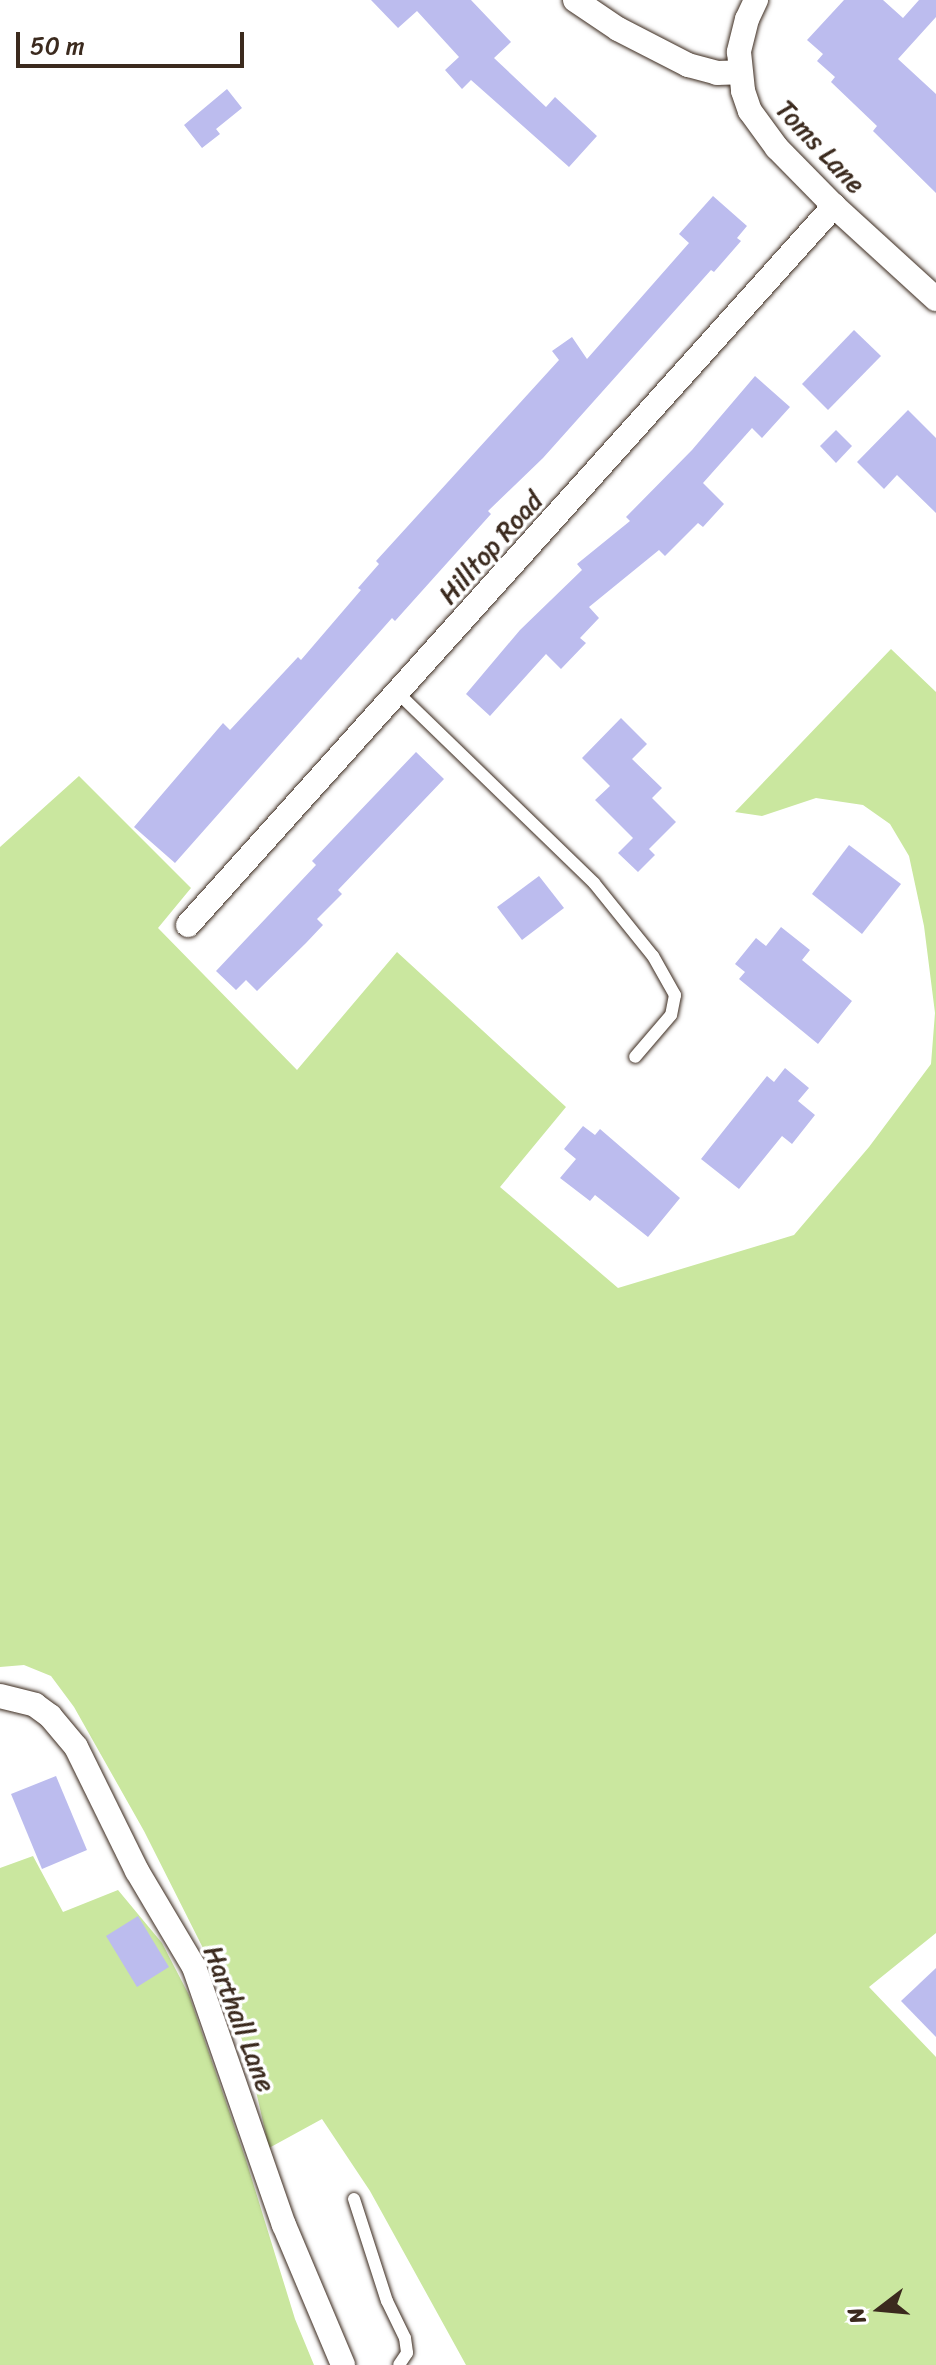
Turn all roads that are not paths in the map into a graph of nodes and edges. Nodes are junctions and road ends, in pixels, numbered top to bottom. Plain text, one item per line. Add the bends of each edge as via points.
1 (575, 0) edge
2 (756, 0) edge
3 (740, 72) junction
4 (834, 206) junction
5 (936, 299) edge
6 (398, 693) junction
7 (188, 925) dead end
8 (635, 1057) dead end
9 (0, 1696) edge
10 (354, 2199) dead end
11 (343, 2365) edge
12 (399, 2365) edge

1 - 3 street via 688,65 717,73
2 - 3 street, Toms Lane via 741,38
3 - 4 street, Toms Lane via 746,101 761,128
4 - 5 street, Toms Lane
4 - 6 street, Hilltop Road
6 - 7 street, Hilltop Road
6 - 8 lane via 594,883 659,965 675,995 671,1015
9 - 11 street, Harthall Lane via 35,1705 76,1747 137,1871 194,1967 284,2225
10 - 12 lane via 387,2301 405,2338 407,2353

